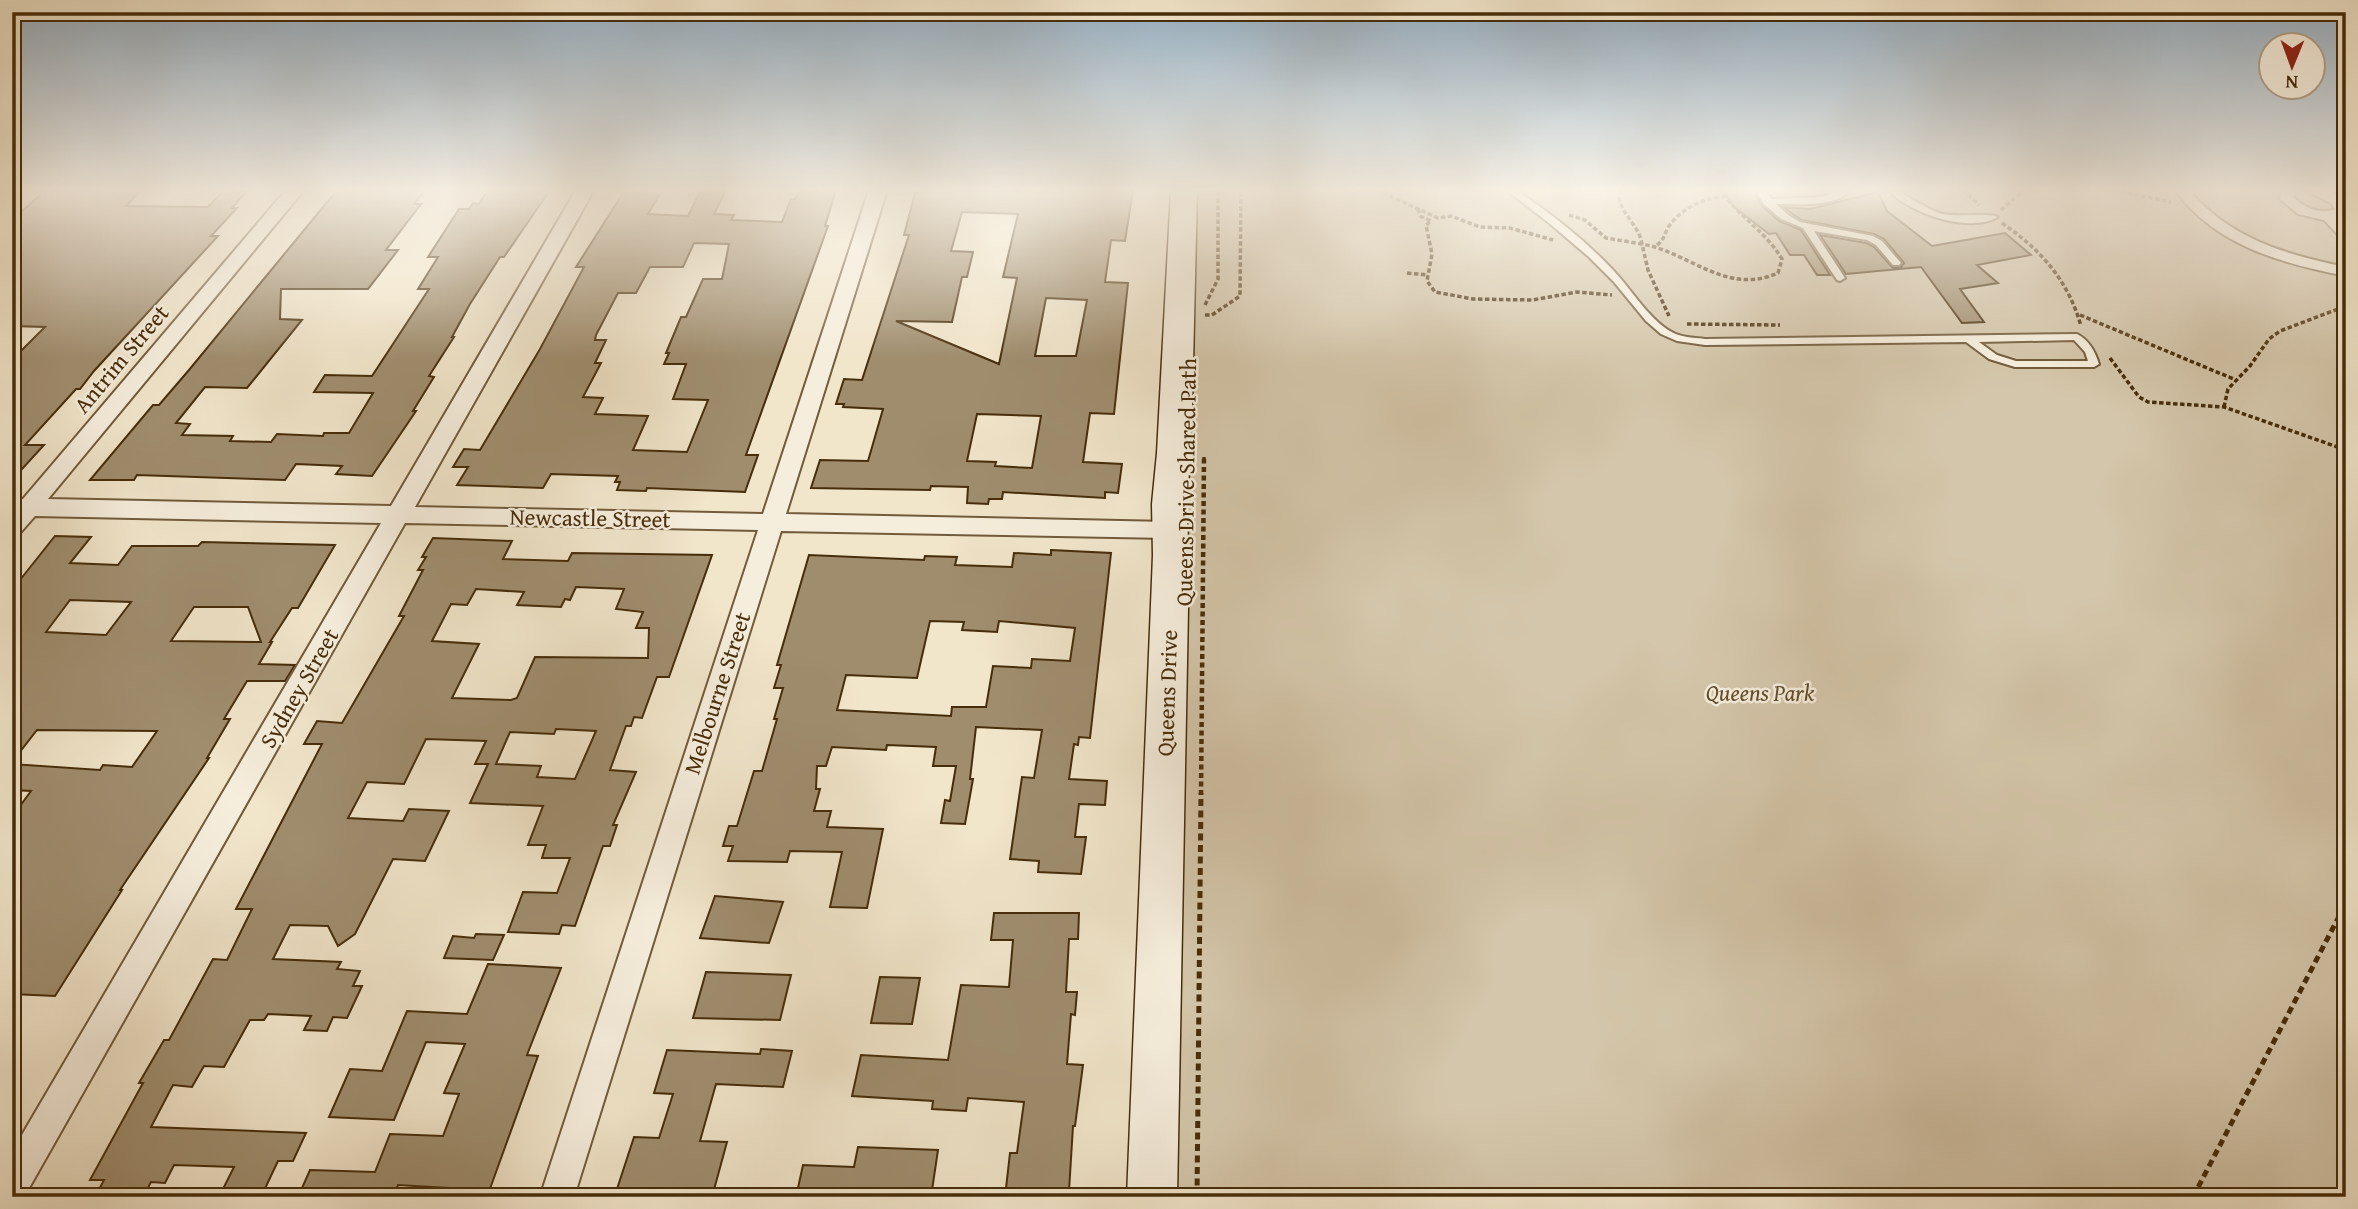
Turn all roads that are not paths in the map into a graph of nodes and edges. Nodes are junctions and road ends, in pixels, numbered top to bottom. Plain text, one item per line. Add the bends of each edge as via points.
1 (246, 246) edge
2 (553, 246) edge
3 (859, 246) edge
4 (1182, 246) edge
5 (1584, 246) edge
6 (1820, 246) edge
7 (1882, 246) edge
8 (2259, 246) edge
9 (1896, 263) dead end
10 (2346, 272) edge
11 (1840, 278) dead end
12 (1969, 339) junction
13 (21, 507) edge
14 (399, 515) junction
15 (771, 522) junction
16 (12, 527) edge
17 (1168, 530) junction
18 (12, 1185) edge
19 (556, 1197) edge
20 (1152, 1197) edge

1 - 13 street, Antrim Street
2 - 14 street, Sydney Street
3 - 15 street, Melbourne Street
4 - 17 main road, Queens Drive
5 - 12 lane via 1644,315 1675,338 1705,342
6 - 11 lane
7 - 9 lane
8 - 10 street via 2313,266
12 - 12 lane via 2077,337 2090,351 2094,364 2015,364 1993,357
13 - 14 street, Newcastle Street
13 - 16 street, Antrim Street
14 - 15 street, Newcastle Street
14 - 18 street, Sydney Street
15 - 17 street, Newcastle Street
15 - 19 street, Melbourne Street
17 - 20 main road, Queens Drive via 1171,555

